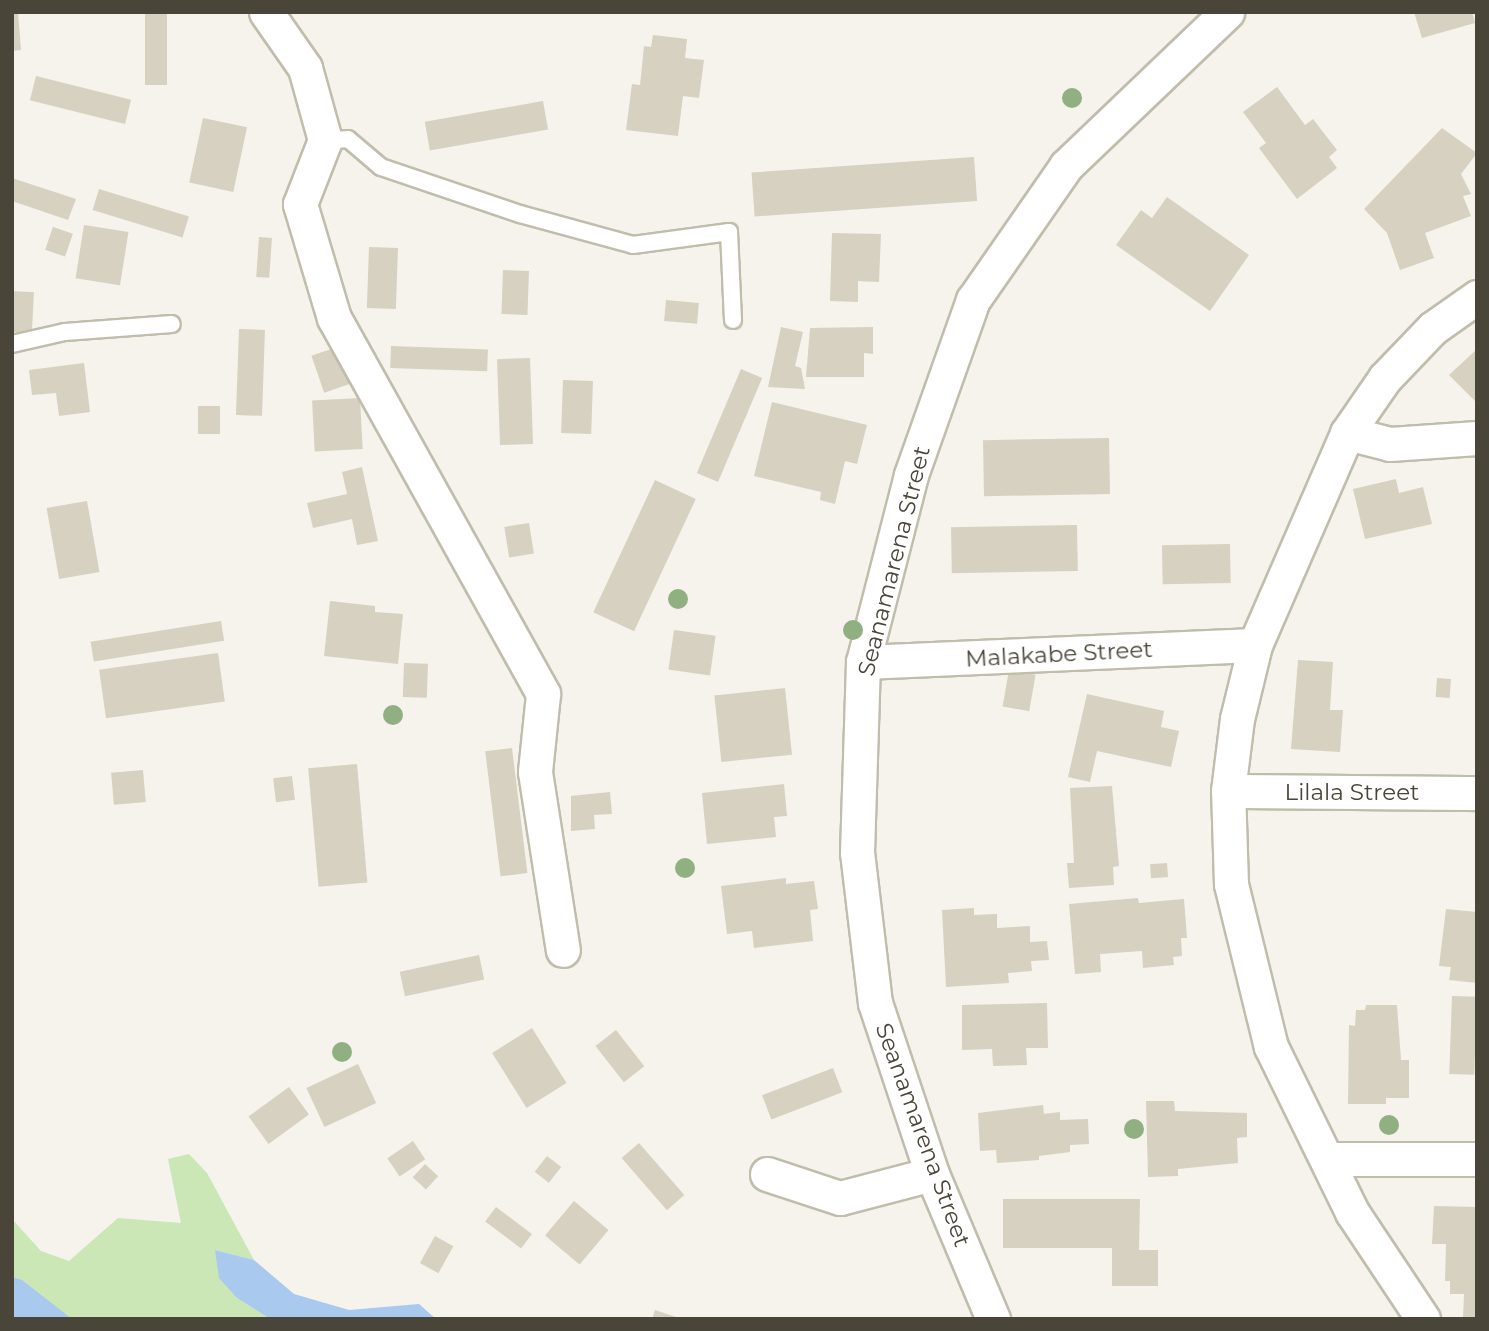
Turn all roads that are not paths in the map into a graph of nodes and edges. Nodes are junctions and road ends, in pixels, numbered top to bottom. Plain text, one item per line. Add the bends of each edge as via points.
1 (266, 12) edge
2 (1227, 12) edge
3 (326, 140) junction
4 (1477, 297) edge
5 (733, 320) dead end
6 (172, 324) dead end
7 (12, 344) edge
8 (1347, 433) junction
9 (1477, 438) edge
10 (1255, 645) junction
11 (863, 662) junction
12 (1228, 791) junction
13 (1477, 793) edge
14 (563, 950) dead end
15 (1477, 1159) edge
16 (1327, 1160) junction
17 (767, 1174) dead end
18 (932, 1174) junction
19 (993, 1319) edge
20 (1423, 1319) edge

1 - 3 street via 306,68
2 - 11 street, Seanamarena Street via 1066,166 973,300 911,475
3 - 5 lane via 348,139 381,167 520,214 633,245 729,232
3 - 14 street via 300,204 334,318 544,694 535,772
4 - 8 street via 1433,328 1394,368
6 - 7 lane via 65,332
8 - 9 street via 1390,444
8 - 10 street
10 - 11 street, Malakabe Street
10 - 12 street via 1237,719
11 - 18 street, Seanamarena Street via 857,853 875,1003
12 - 13 street, Lilala Street
12 - 16 street via 1231,884 1271,1047
15 - 16 street
16 - 20 street via 1352,1212
17 - 18 street via 839,1198
18 - 19 street, Seanamarena Street

